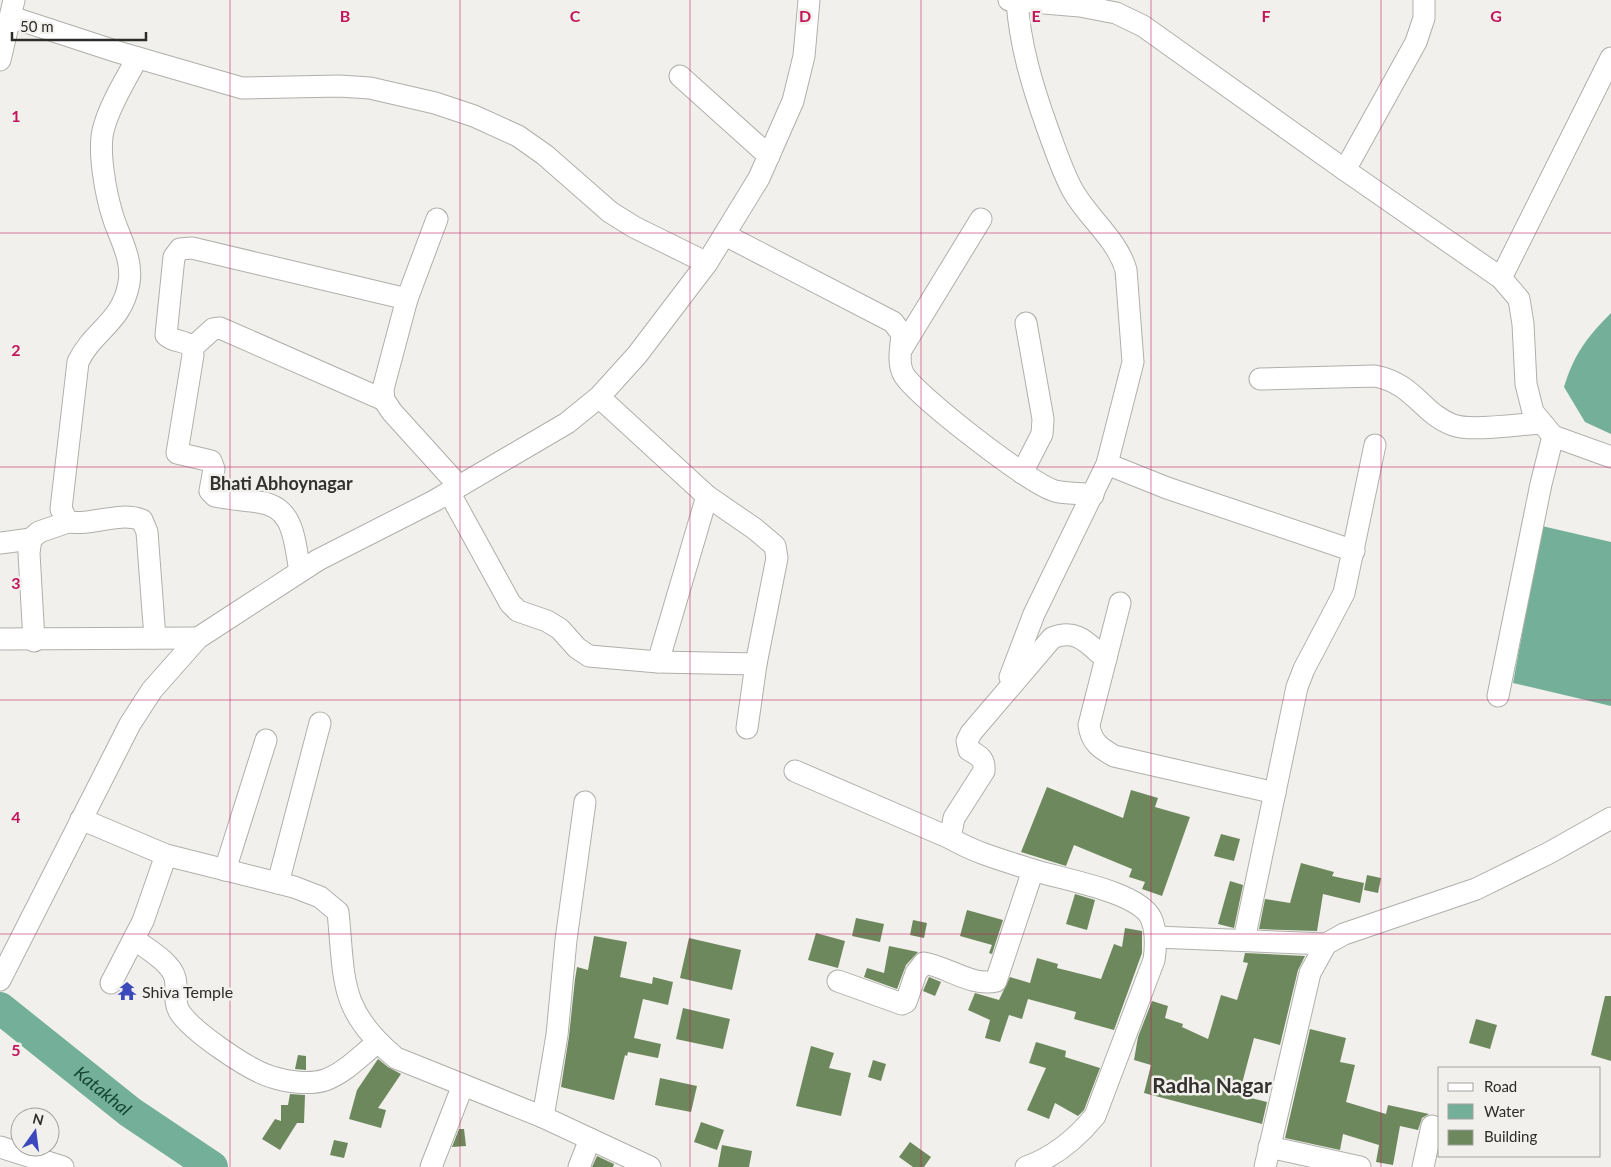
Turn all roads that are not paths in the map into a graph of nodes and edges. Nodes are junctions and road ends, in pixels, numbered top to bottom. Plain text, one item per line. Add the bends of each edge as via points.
1 (809, 0) edge
2 (1013, 0) edge
3 (1424, 0) edge
4 (13, 8) edge
5 (137, 58) junction
6 (1611, 58) edge
7 (0, 60) edge
8 (680, 76) dead end
9 (769, 156) junction
10 (1345, 170) junction
11 (437, 219) dead end
12 (981, 220) dead end
13 (725, 236) junction
14 (707, 263) junction
15 (1500, 278) junction
16 (407, 299) junction
17 (1026, 323) dead end
18 (193, 347) junction
19 (901, 350) junction
20 (1260, 379) dead end
21 (599, 397) junction
22 (384, 400) junction
23 (1547, 430) junction
24 (1375, 445) dead end
25 (1611, 457) edge
26 (1107, 464) junction
27 (1022, 474) junction
28 (454, 489) junction
29 (1093, 494) junction
30 (707, 496) junction
31 (68, 522) junction
32 (31, 539) junction
33 (0, 543) edge
34 (1354, 551) junction
35 (300, 571) junction
36 (1120, 603) dead end
37 (156, 638) junction
38 (198, 638) junction
39 (0, 639) edge
40 (34, 641) junction
41 (1106, 659) junction
42 (658, 662) junction
43 (756, 664) junction
44 (1005, 691) junction
45 (1498, 696) dead end
46 (320, 723) dead end
47 (747, 728) dead end
48 (266, 740) dead end
49 (795, 771) dead end
50 (1275, 793) junction
51 (585, 802) dead end
52 (1611, 818) edge
53 (81, 819) junction
54 (950, 838) junction
55 (166, 856) junction
56 (225, 870) junction
57 (1033, 870) junction
58 (278, 883) junction
59 (1156, 937) junction
60 (134, 939) junction
61 (1244, 940) junction
62 (1326, 944) junction
63 (0, 980) edge
64 (838, 981) dead end
65 (111, 983) dead end
66 (378, 1042) junction
67 (463, 1085) junction
68 (543, 1117) junction
69 (1432, 1126) dead end
70 (590, 1139) junction
71 (25, 1157) edge
72 (1267, 1157) edge
73 (63, 1167) edge
74 (431, 1167) edge
75 (579, 1167) edge
76 (650, 1167) edge
77 (1026, 1167) edge
78 (1360, 1167) edge
79 (1423, 1167) edge

1 - 9 street via 804,56 792,101
2 - 10 street via 1116,13 1143,26
2 - 26 street via 1031,82 1061,166 1084,208 1122,256 1126,270 1132,362
3 - 10 street via 1424,18 1416,42
4 - 5 street
4 - 7 street
5 - 14 street via 242,88 370,88 474,116 518,136 545,155 610,212
5 - 31 street via 110,110 101,144 113,217 128,257 129,282 124,303 115,318 84,348 78,362 61,509
6 - 15 street
8 - 9 street
9 - 13 street
10 - 15 street
11 - 16 street
12 - 19 street
13 - 14 street
13 - 19 street via 892,322 902,334
14 - 21 street via 637,355
15 - 23 street via 1519,299 1526,384 1532,412
16 - 18 street via 192,248 180,249 174,258 166,335 171,340 188,342
16 - 22 street via 383,389
17 - 27 street via 1043,419 1042,434
18 - 22 street via 213,329 220,328
18 - 35 street via 177,453 211,461 214,469 210,491 215,496 260,502 282,511 292,531
19 - 27 street via 903,375 917,391
20 - 23 street via 1376,376 1407,388 1426,407 1454,426
21 - 28 street via 566,423
21 - 30 street
22 - 28 street
23 - 25 street
23 - 45 street via 1541,484
24 - 34 street
26 - 29 street
26 - 34 street via 1167,488
27 - 29 street via 1055,490
28 - 35 street
28 - 42 street via 510,603 518,611 560,629 576,648 589,656
29 - 44 street via 1034,614
30 - 42 street
30 - 43 street via 755,528 775,546 777,558
31 - 32 street via 39,532
31 - 37 street via 79,524 130,516 142,520 147,532
32 - 33 street
32 - 40 street
34 - 50 street via 1344,593 1297,687
35 - 38 street
36 - 41 street
37 - 38 street
37 - 40 street
38 - 53 street via 152,690 130,724
39 - 40 street
41 - 44 street via 1082,638 1063,633 1052,638
41 - 50 street via 1089,725 1090,737 1099,748 1140,764
42 - 43 street
43 - 47 street
44 - 54 street via 967,741 969,750 980,756 984,763 984,771 954,818
46 - 58 street
48 - 56 street
49 - 54 street
50 - 61 street
51 - 68 street via 557,1035
52 - 62 street via 1476,889 1344,934
53 - 55 street
53 - 63 street
54 - 57 street via 964,847
55 - 56 street
55 - 60 street
56 - 58 street
57 - 59 street via 1107,890 1130,900 1150,917
57 - 64 street via 996,981 977,981 924,963 916,973 906,1002 902,1004
58 - 66 street via 320,897 338,912 345,988 355,1014
59 - 61 street
59 - 77 street via 1154,960 1095,1116 1080,1135 1059,1151
60 - 65 street
60 - 66 street via 172,970 176,979 175,1002 187,1020 214,1043 271,1077 308,1082 324,1080 338,1074
61 - 62 street
62 - 72 street via 1310,973
66 - 67 street via 396,1058
67 - 68 street
67 - 74 street
68 - 70 street
69 - 79 street
70 - 75 street
70 - 76 street
71 - 73 street
72 - 78 street

